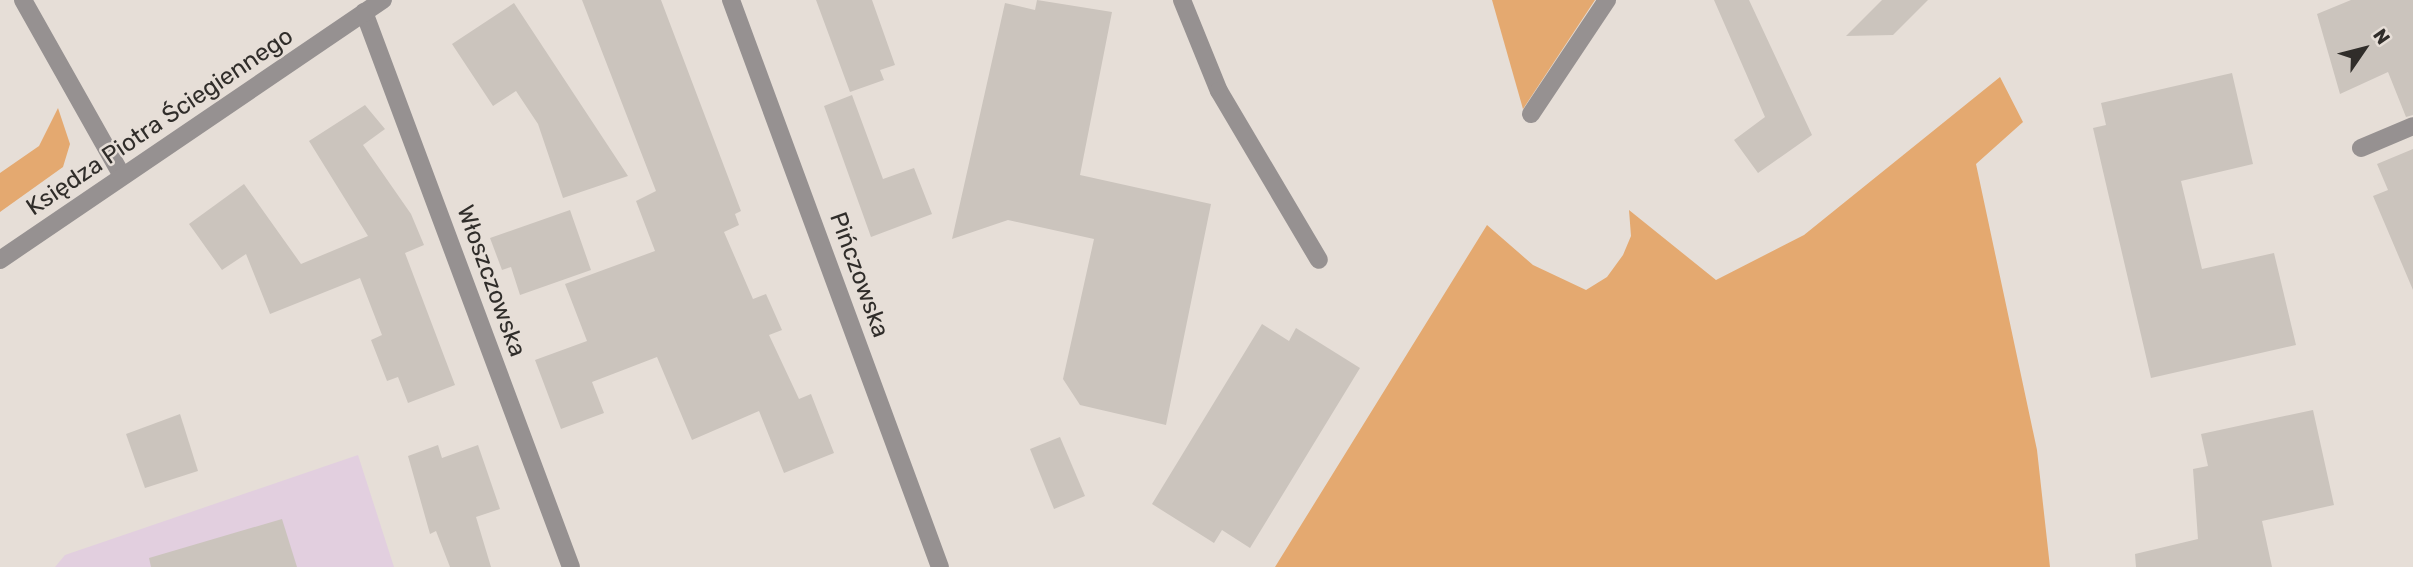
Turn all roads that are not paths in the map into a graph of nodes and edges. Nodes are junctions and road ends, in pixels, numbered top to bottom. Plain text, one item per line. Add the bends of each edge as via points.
1 (23, 0) edge
2 (383, 0) edge
3 (731, 0) edge
4 (1182, 0) edge
5 (1607, 0) edge
6 (364, 12) junction
7 (1531, 114) dead end
8 (2413, 126) edge
9 (2361, 148) dead end
10 (122, 176) junction
11 (0, 260) edge
12 (1320, 260) dead end
13 (571, 567) edge
14 (940, 567) edge

1 - 10 street
2 - 6 street, Księdza Piotra Ściegiennego
3 - 14 street, Pińczowska
4 - 12 street via 1219,91
5 - 7 street
6 - 10 street, Księdza Piotra Ściegiennego
6 - 13 street, Włoszczowska
8 - 9 street
10 - 11 street, Księdza Piotra Ściegiennego

